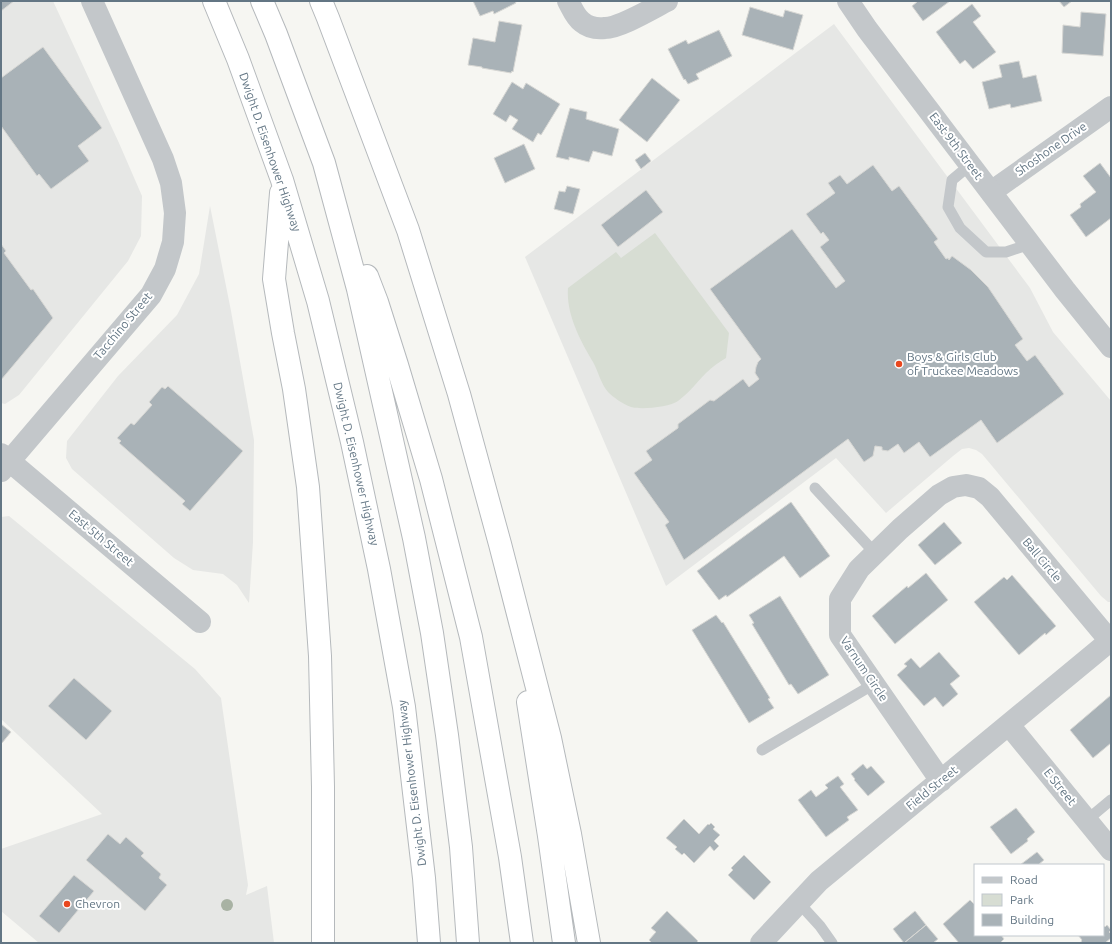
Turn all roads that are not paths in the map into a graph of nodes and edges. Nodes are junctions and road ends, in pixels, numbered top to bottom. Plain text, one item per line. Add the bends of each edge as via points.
1 (92, 1) edge
2 (214, 1) edge
3 (262, 1) edge
4 (321, 1) edge
5 (568, 1) edge
6 (667, 1) edge
7 (848, 1) edge
8 (1111, 107) edge
9 (324, 163) junction
10 (970, 165) junction
11 (282, 180) junction
12 (991, 192) junction
13 (1030, 244) junction
14 (1111, 347) edge
15 (4, 462) edge
16 (970, 486) joint
17 (815, 488) dead end
18 (500, 544) junction
19 (875, 553) junction
20 (200, 622) dead end
21 (1110, 641) edge
22 (874, 684) junction
23 (1009, 725) junction
24 (762, 750) dead end
25 (941, 781) junction
26 (1111, 800) edge
27 (1087, 820) junction
28 (1111, 850) edge
29 (799, 903) junction
30 (323, 943) edge
31 (428, 943) edge
32 (468, 943) edge
33 (522, 943) edge
34 (564, 943) edge
35 (589, 943) edge
36 (761, 943) edge
37 (832, 943) edge

1 - 15 street, Tacchino Street via 163,159 171,183 175,213 173,242 165,269 151,295
2 - 11 highway, Dwight D. Eisenhower Highway
3 - 9 highway
4 - 18 highway via 408,230 459,394
5 - 6 street via 582,22 594,28 621,24
7 - 10 street, East 9th Street
8 - 12 street, Shoshone Drive
9 - 32 highway via 358,289 381,388 432,633 461,848
9 - 33 highway via 377,302 431,479 471,637 510,856
10 - 12 street, East 9th Street
10 - 13 lane via 952,180 948,207 960,228 986,252 1006,252
11 - 30 highway via 274,279 294,388 308,487 320,656
11 - 31 highway, Dwight D. Eisenhower Highway via 318,301 379,569 404,707 424,878
12 - 13 street, East 9th Street
13 - 14 street, East 9th Street
15 - 20 street, East 5th Street
16 - 19 street, Varnum Circle via 953,487 939,495
16 - 21 street, Ball Circle via 979,488 990,497
17 - 19 lane
18 - 34 highway via 529,708
18 - 35 highway via 550,738
19 - 22 street, Varnum Circle via 859,569 840,599 840,635
21 - 23 street, Field Street
22 - 24 lane
22 - 25 street, Varnum Circle
23 - 25 street, Field Street
23 - 27 street, E Street
25 - 29 street, Field Street via 819,881
26 - 27 lane
27 - 28 street, E Street
29 - 36 street, Field Street
29 - 37 lane

